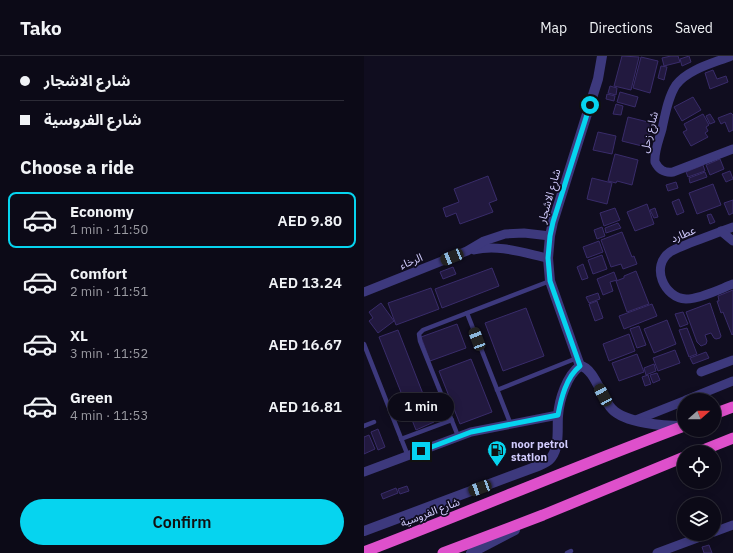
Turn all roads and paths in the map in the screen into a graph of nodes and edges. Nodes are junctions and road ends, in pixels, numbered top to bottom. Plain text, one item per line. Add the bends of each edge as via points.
1 (602, 56) edge
2 (731, 56) edge
3 (733, 149) edge
4 (733, 227) edge
5 (721, 231) junction
6 (550, 236) junction
7 (733, 241) edge
8 (467, 251) junction
9 (548, 258) junction
10 (550, 281) junction
11 (733, 284) edge
12 (364, 292) edge
13 (467, 313) junction
14 (364, 344) edge
15 (733, 360) edge
16 (578, 362) junction
17 (701, 372) dead end
18 (733, 381) edge
19 (497, 390) junction
20 (703, 393) edge
21 (677, 403) edge
22 (733, 407) edge
23 (721, 411) edge
24 (558, 415) junction
25 (452, 420) junction
26 (636, 420) junction
27 (374, 422) dead end
28 (511, 425) junction
29 (364, 426) edge
30 (677, 426) edge
31 (677, 429) edge
32 (458, 436) junction
33 (733, 438) edge
34 (401, 439) junction
35 (716, 445) edge
36 (408, 456) junction
37 (677, 460) edge
38 (364, 472) edge
39 (543, 515) junction
40 (733, 525) edge
41 (721, 529) edge
42 (364, 531) edge
43 (689, 541) edge
44 (364, 552) edge
45 (443, 553) edge
46 (471, 553) edge
47 (657, 553) edge

1 - 6 street, شارع الاشجار via 598,79
2 - 3 street, شارع زحل via 689,74 676,85 655,153 655,162 667,173
4 - 5 street, عطارد
5 - 7 street
5 - 11 street, عطارد via 670,252 662,263 661,277 663,284 672,294 685,299
6 - 8 street, الرخاء via 513,233 484,241
6 - 9 street, شارع الاشجار
8 - 9 street, الرخاء via 500,248
8 - 12 street, الرخاء
9 - 10 street, شارع الاشجار
10 - 13 lane
10 - 16 street, شارع الاشجار
13 - 19 lane
13 - 25 lane via 423,330 419,334
14 - 34 lane
15 - 17 street
16 - 19 lane
16 - 24 street via 564,389
16 - 26 street, شارع الاشجار via 589,372 611,409
18 - 20 street
19 - 28 lane
21 - 26 street
22 - 23 highway
24 - 28 street
24 - 42 street, شارع الفروسية via 557,442 551,459
25 - 32 lane
25 - 34 lane
26 - 30 street, شارع الاشجار
27 - 29 lane
28 - 32 street
31 - 44 highway, شارع الفروسية
32 - 36 street
33 - 35 highway
34 - 36 lane
36 - 38 street
37 - 39 highway
39 - 45 highway
39 - 46 street
40 - 41 street
43 - 47 street

